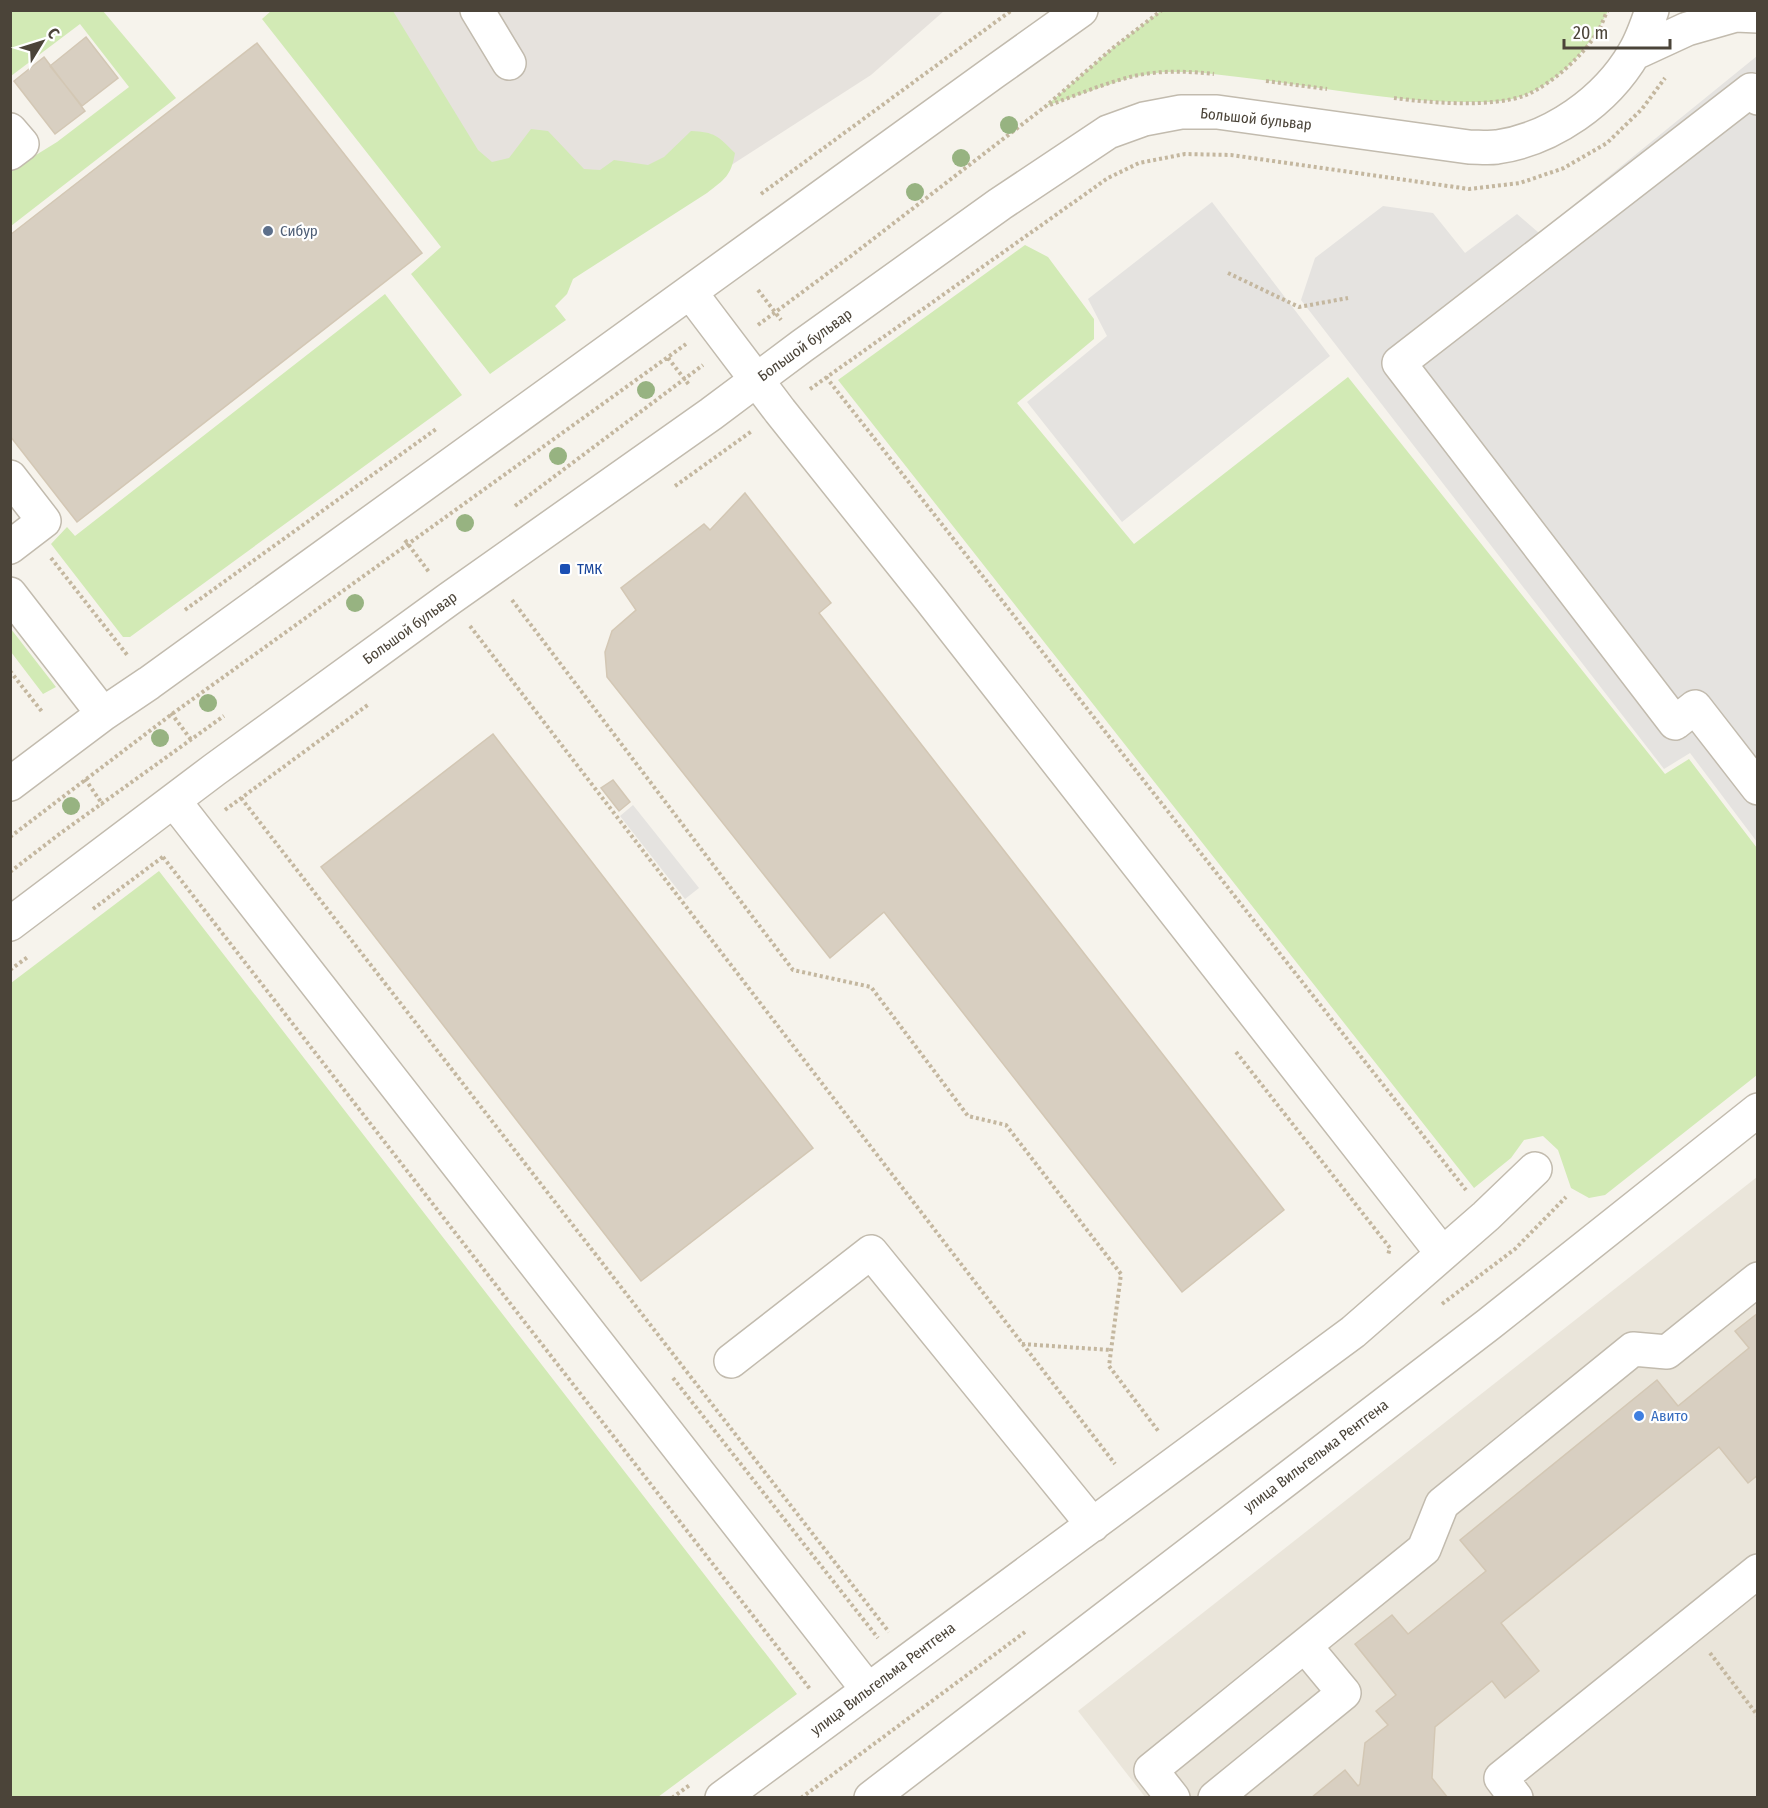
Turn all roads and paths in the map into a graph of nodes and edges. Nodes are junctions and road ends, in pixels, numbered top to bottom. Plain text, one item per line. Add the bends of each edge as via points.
1 (477, 10) edge
2 (1082, 10) edge
3 (1162, 10) edge
4 (1608, 10) edge
5 (1652, 10) edge
6 (1758, 16) edge
7 (1687, 29) junction
8 (1635, 53) junction
9 (509, 63) dead end
10 (1220, 75) dead end
11 (1266, 81) dead end
12 (1330, 90) dead end
13 (1385, 97) dead end
14 (1758, 98) edge
15 (1046, 106) junction
16 (10, 130) edge
17 (10, 153) edge
18 (1228, 273) dead end
19 (758, 290) dead end
20 (690, 291) junction
21 (1348, 298) dead end
22 (775, 312) junction
23 (782, 321) dead end
24 (760, 324) dead end
25 (691, 340) dead end
26 (668, 358) junction
27 (826, 377) junction
28 (757, 380) junction
29 (691, 387) dead end
30 (810, 389) dead end
31 (753, 431) dead end
32 (10, 477) edge
33 (667, 492) dead end
34 (10, 547) edge
35 (49, 555) dead end
36 (521, 593) dead end
37 (10, 594) edge
38 (512, 600) junction
39 (504, 606) dead end
40 (480, 623) dead end
41 (126, 653) dead end
42 (10, 671) edge
43 (376, 699) dead end
44 (166, 706) dead end
45 (43, 713) dead end
46 (102, 714) junction
47 (172, 714) junction
48 (196, 746) dead end
49 (79, 772) dead end
50 (86, 780) junction
51 (10, 784) edge
52 (1758, 788) edge
53 (241, 798) junction
54 (174, 801) junction
55 (108, 812) dead end
56 (218, 815) dead end
57 (10, 837) edge
58 (163, 857) dead end
59 (10, 924) edge
60 (1230, 1043) dead end
61 (1758, 1110) edge
62 (1535, 1170) dead end
63 (1470, 1196) dead end
64 (1442, 1253) junction
65 (1386, 1262) dead end
66 (1758, 1279) edge
67 (1022, 1344) junction
68 (1111, 1350) junction
69 (732, 1361) dead end
70 (1162, 1437) dead end
71 (1119, 1469) dead end
72 (1093, 1525) junction
73 (1758, 1571) edge
74 (1689, 1626) junction
75 (881, 1642) dead end
76 (1305, 1646) junction
77 (868, 1690) junction
78 (813, 1692) dead end
79 (1758, 1716) edge
80 (722, 1797) edge
81 (871, 1797) edge
82 (1173, 1797) edge
83 (1215, 1797) edge
84 (1516, 1797) edge

1 - 9 street
2 - 20 street
3 - 15 path
4 - 13 path via 1597,33 1579,55 1543,86 1527,94 1506,101 1482,102
5 - 8 street, Большой бульвар
6 - 7 street via 1736,15
7 - 8 street
7 - 27 path via 1665,80 1642,109 1607,143 1564,168 1520,183 1469,189 1231,155 1185,154 1139,163 1108,178
8 - 28 street, Большой бульвар via 1606,91 1588,106 1558,126 1497,147 1469,147 1217,112 1181,112 1144,119 1108,132 1000,204
10 - 15 path via 1163,72 1131,77
11 - 12 path
14 - 52 street via 1751,90 1399,363 1675,723 1695,707
15 - 22 path
16 - 17 street via 22,144
18 - 21 path via 1299,307
19 - 22 path
20 - 28 street
20 - 46 street
22 - 23 path
22 - 24 path
25 - 26 path
26 - 29 path
26 - 47 path
27 - 30 path
27 - 63 path
28 - 54 street, Большой бульвар
28 - 64 street
31 - 33 path
32 - 34 street via 44,521
35 - 41 path
36 - 38 path
37 - 46 street
38 - 39 path
38 - 68 path via 793,970 871,987 968,1116 1006,1125 1121,1274
40 - 67 path via 472,629
42 - 45 path
43 - 53 path
44 - 47 path
46 - 51 street
47 - 48 path
47 - 50 path
49 - 50 path
50 - 55 path
50 - 57 path
53 - 56 path
53 - 75 path via 891,1635
54 - 59 street, Большой бульвар
54 - 77 street
58 - 78 path
60 - 65 path via 1390,1248
61 - 81 street, улица Вильгельма Рентгена via 1480,1331
62 - 64 street, улица Вильгельма Рентгена
64 - 72 street, улица Вильгельма Рентгена via 1353,1332
66 - 76 street via 1667,1352 1634,1349 1451,1496 1442,1504 1424,1549
67 - 68 path
67 - 71 path
68 - 70 path via 1109,1366
69 - 72 street via 871,1252
72 - 77 street, улица Вильгельма Рентгена
73 - 74 street
74 - 79 path
74 - 84 street via 1501,1778
76 - 82 street via 1151,1770
76 - 83 street via 1344,1693
77 - 80 street, улица Вильгельма Рентгена

